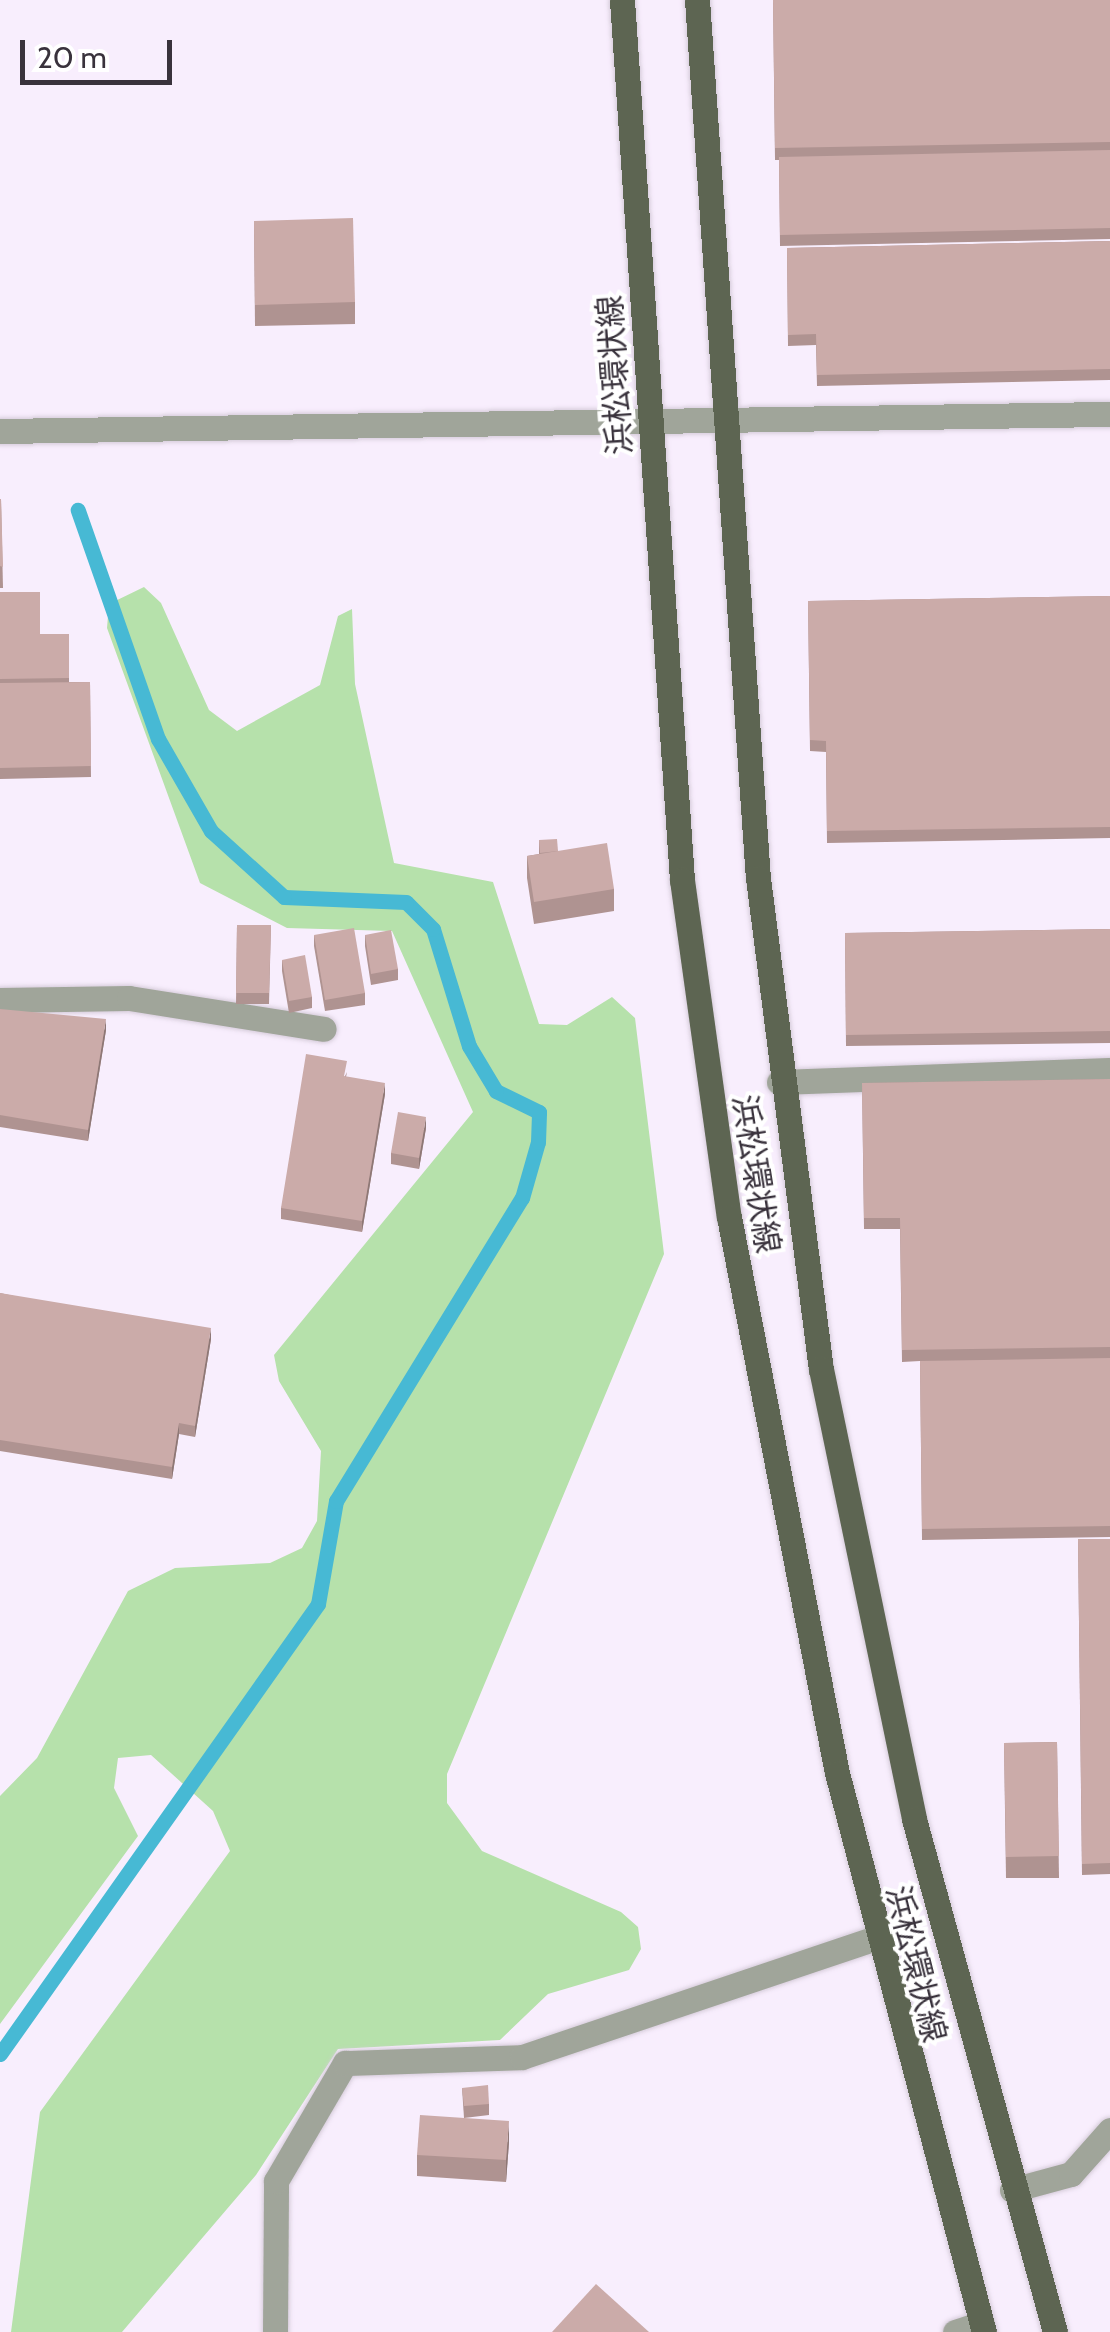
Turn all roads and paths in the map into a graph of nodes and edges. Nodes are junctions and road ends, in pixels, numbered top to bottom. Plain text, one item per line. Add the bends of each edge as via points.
1 (622, 0) edge
2 (696, 0) edge
3 (1110, 414) edge
4 (724, 420) junction
5 (650, 421) junction
6 (0, 431) edge
7 (0, 1000) edge
8 (324, 1029) dead end
9 (1110, 1070) edge
10 (780, 1082) junction
11 (875, 1938) junction
12 (1110, 2130) edge
13 (1012, 2190) junction
14 (983, 2328) edge
15 (276, 2332) edge
16 (955, 2332) edge
17 (1055, 2332) edge

1 - 5 main road, 浜松環状線
2 - 4 main road, 浜松環状線
3 - 4 street
4 - 5 street
4 - 10 main road, 浜松環状線
5 - 6 street
5 - 11 main road, 浜松環状線 via 682,880 714,1124 789,1552
7 - 8 street via 129,998
9 - 10 street
10 - 13 main road, 浜松環状線 via 864,1595
11 - 14 main road, 浜松環状線
11 - 15 street via 522,2056 345,2063 276,2181
12 - 13 street via 1071,2174
13 - 17 main road, 浜松環状線
14 - 16 street

